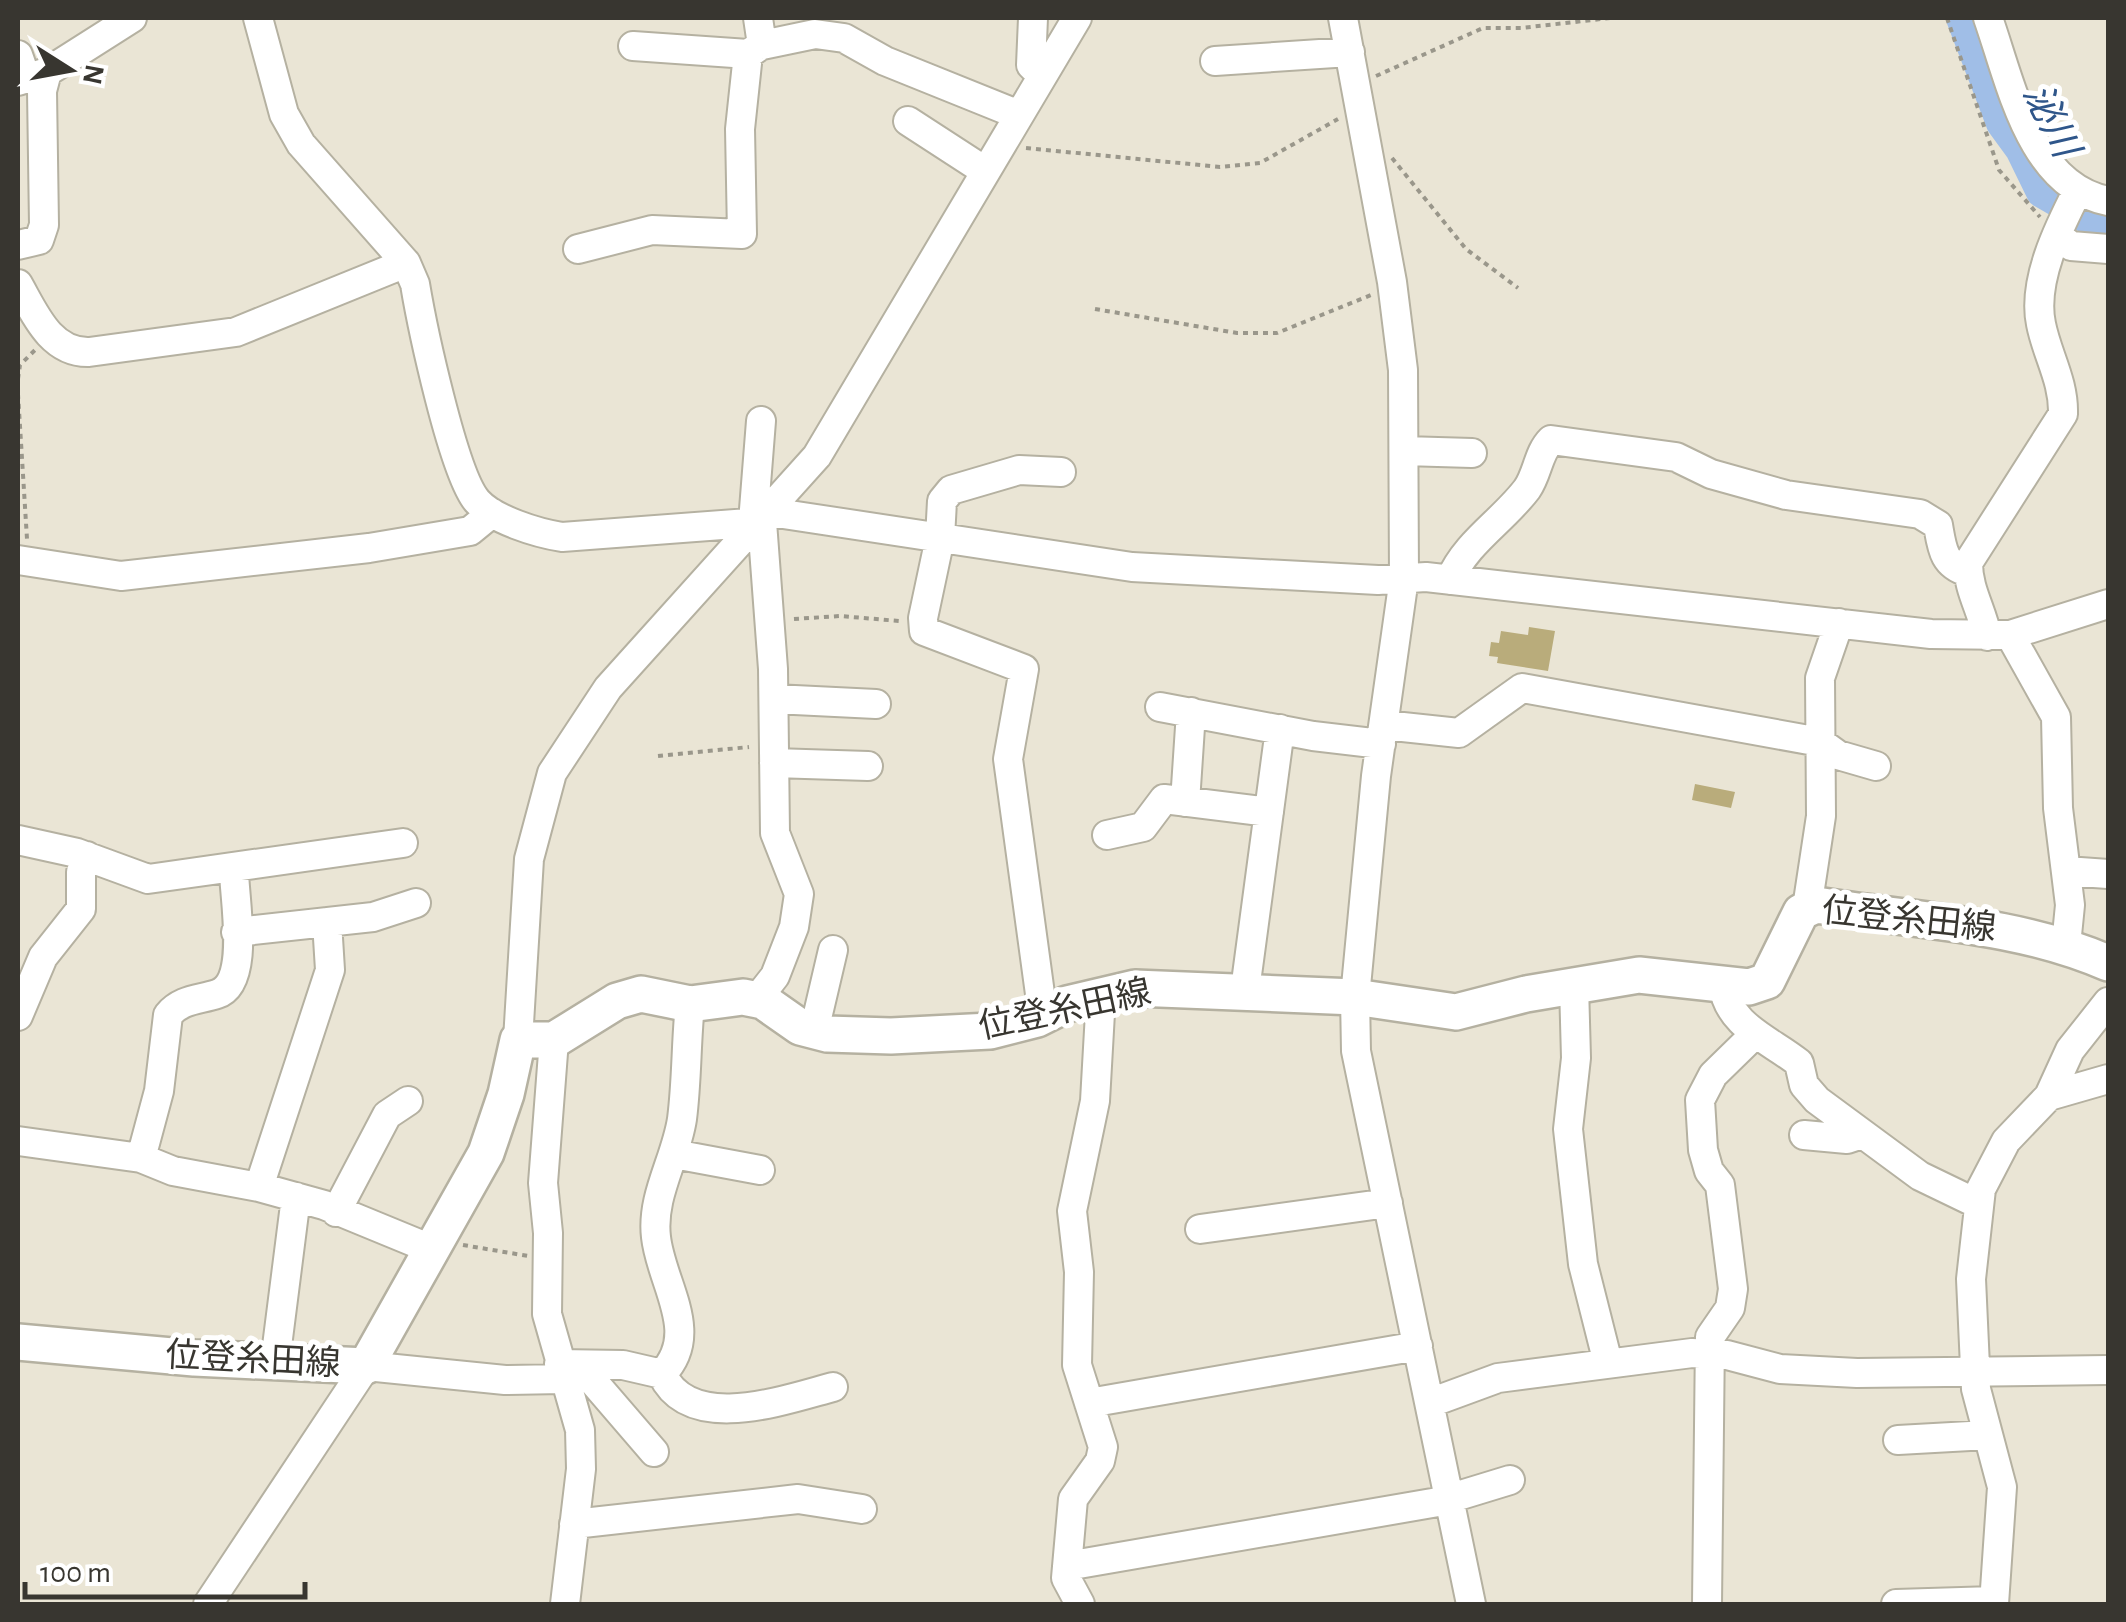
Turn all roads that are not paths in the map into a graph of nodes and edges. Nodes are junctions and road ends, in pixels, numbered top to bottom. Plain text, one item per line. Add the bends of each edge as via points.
1 (258, 18) edge
2 (1033, 18) edge
3 (1077, 18) edge
4 (1343, 18) edge
5 (1988, 18) edge
6 (123, 20) edge
7 (756, 39) edge
8 (634, 46) dead end
9 (1350, 52) junction
10 (1215, 61) dead end
11 (27, 71) edge
12 (1042, 76) junction
13 (1019, 115) junction
14 (908, 121) dead end
15 (986, 171) junction
16 (2076, 193) junction
17 (2108, 201) edge
18 (2058, 232) junction
19 (18, 245) edge
20 (578, 248) dead end
21 (2108, 249) edge
22 (406, 263) junction
23 (18, 284) edge
24 (761, 422) dead end
25 (1404, 451) junction
26 (1472, 453) dead end
27 (1062, 472) dead end
28 (492, 513) junction
29 (762, 518) junction
30 (940, 538) junction
31 (22, 562) edge
32 (1968, 572) junction
33 (1404, 578) junction
34 (1450, 580) junction
35 (2108, 604) edge
36 (1839, 624) junction
37 (1998, 636) junction
38 (774, 699) junction
39 (876, 704) dead end
40 (1160, 707) dead end
41 (1191, 712) junction
42 (1280, 729) junction
43 (1382, 734) junction
44 (1820, 742) junction
45 (774, 755) junction
46 (868, 766) dead end
47 (1876, 766) dead end
48 (1185, 802) junction
49 (1269, 812) junction
50 (1108, 836) dead end
51 (18, 840) edge
52 (403, 843) dead end
53 (87, 856) junction
54 (234, 870) junction
55 (2066, 871) junction
56 (2108, 874) edge
57 (416, 902) dead end
58 (1807, 908) junction
59 (327, 922) junction
60 (236, 932) junction
61 (2066, 945) junction
62 (833, 950) dead end
63 (2108, 963) edge
64 (1723, 984) junction
65 (1574, 985) junction
66 (1245, 990) junction
67 (1101, 995) junction
68 (1356, 996) junction
69 (757, 1000) junction
70 (2108, 1002) edge
71 (690, 1004) junction
72 (18, 1016) edge
73 (1044, 1016) junction
74 (814, 1031) junction
75 (1755, 1034) junction
76 (518, 1040) junction
77 (554, 1040) junction
78 (2108, 1079) edge
79 (2048, 1096) junction
80 (408, 1102) dead end
81 (1862, 1134) junction
82 (1804, 1135) dead end
83 (18, 1140) edge
84 (674, 1154) junction
85 (141, 1158) junction
86 (760, 1170) dead end
87 (259, 1187) junction
88 (1386, 1193) junction
89 (296, 1197) junction
90 (1304, 1200) dead end
91 (1978, 1204) junction
92 (336, 1212) junction
93 (1200, 1229) dead end
94 (434, 1244) junction
95 (18, 1342) edge
96 (1418, 1346) junction
97 (1710, 1354) junction
98 (276, 1362) junction
99 (1608, 1362) junction
100 (366, 1366) junction
101 (567, 1370) junction
102 (2108, 1370) edge
103 (1975, 1372) junction
104 (662, 1374) junction
105 (833, 1387) dead end
106 (1090, 1403) junction
107 (1430, 1403) junction
108 (1988, 1435) junction
109 (1898, 1440) dead end
110 (654, 1452) dead end
111 (1510, 1480) dead end
112 (1449, 1497) junction
113 (862, 1509) dead end
114 (574, 1524) junction
115 (1067, 1566) junction
116 (1994, 1603) edge
117 (208, 1604) edge
118 (565, 1604) edge
119 (1080, 1604) edge
120 (1471, 1604) edge
121 (1707, 1604) edge
122 (1896, 1604) edge

1 - 22 street via 284,114 301,144
2 - 12 street via 1032,65
3 - 12 street
4 - 9 street
5 - 16 street via 2028,130
6 - 11 street
7 - 8 street
7 - 13 street via 844,38
7 - 20 street via 740,129 742,234 652,230
9 - 10 street
9 - 25 street via 1392,282
11 - 19 street via 42,91 44,226 39,240
12 - 13 street
13 - 15 street
14 - 15 street
15 - 29 street via 817,456
16 - 17 street
16 - 18 street
18 - 21 street via 2071,246
18 - 32 street via 2040,320 2064,393 2064,414 2014,485
22 - 23 street via 236,332 89,352 53,339
22 - 28 street via 460,465 470,492
24 - 29 street
25 - 26 street
25 - 33 street
27 - 30 street via 1019,470 951,490 942,501
28 - 29 street via 562,537
28 - 31 street via 470,531 159,572 91,574
29 - 30 street
29 - 38 street
29 - 76 street via 608,688 552,773 528,858
30 - 33 street via 1132,567
30 - 73 street via 924,631 1024,670 1008,759
32 - 34 street via 1944,556 1938,525 1920,514 1821,502 1712,474 1676,457 1551,440 1526,489 1458,560
32 - 37 street via 1968,586
33 - 34 street
33 - 43 street
34 - 36 street
35 - 37 street
36 - 37 street
36 - 44 street via 1820,678
37 - 55 street via 2056,716
38 - 39 street
38 - 45 street
40 - 41 street
41 - 42 street
41 - 48 street
42 - 43 street
42 - 49 street
43 - 44 street via 1459,733 1522,688
43 - 68 street
44 - 47 street via 1838,756
44 - 58 street via 1821,816
45 - 46 street
45 - 69 street via 776,833 800,894 775,976
48 - 49 street
48 - 50 street via 1164,799 1143,827
49 - 66 street
51 - 53 street
52 - 54 street
53 - 54 street via 148,880
53 - 72 street via 82,909 43,957
54 - 60 street
55 - 56 street
55 - 61 street
57 - 59 street via 373,917
58 - 61 main road, 位登糸田線 via 1992,927
58 - 64 main road, 位登糸田線 via 1767,980 1749,987
59 - 60 street
59 - 87 street via 330,970
60 - 85 street via 234,983 168,1015 159,1092
61 - 63 main road, 位登糸田線
62 - 74 street
64 - 65 main road, 位登糸田線 via 1639,975
64 - 75 street via 1726,1005
65 - 68 main road, 位登糸田線 via 1456,1012
65 - 99 street via 1576,1058 1568,1130 1584,1264
66 - 67 main road, 位登糸田線 via 1135,988
66 - 68 main road, 位登糸田線
67 - 73 main road, 位登糸田線
67 - 106 street via 1095,1101 1072,1211 1079,1272 1076,1364
68 - 88 street via 1356,1051
69 - 71 main road
69 - 74 main road, 位登糸田線
70 - 79 street via 2070,1050
71 - 77 main road via 641,994
71 - 84 street
73 - 74 main road, 位登糸田線 via 990,1031
75 - 81 street via 1799,1063 1804,1085 1817,1100
75 - 97 street via 1713,1075 1700,1100 1708,1172 1720,1185 1732,1290 1730,1308 1710,1337
76 - 77 main road
76 - 94 main road, 位登糸田線 via 486,1153
77 - 101 street via 542,1183 546,1314
78 - 79 street
79 - 91 street via 2006,1141
80 - 92 street via 388,1115
81 - 82 street
81 - 91 street via 1920,1176
83 - 85 street
84 - 86 street
84 - 104 street via 654,1217 681,1332 679,1352
85 - 87 street
87 - 89 street
88 - 90 street
88 - 93 street
88 - 96 street
89 - 92 street
89 - 98 street
91 - 103 street via 1971,1279
92 - 94 street
94 - 100 main road, 位登糸田線
95 - 98 main road, 位登糸田線
96 - 106 street
96 - 107 street
97 - 99 street
97 - 103 street via 1780,1369
97 - 121 street
98 - 100 main road, 位登糸田線
99 - 107 street via 1498,1378
100 - 101 street via 505,1380
100 - 117 street
101 - 104 street via 623,1366
101 - 110 street
101 - 114 street via 580,1430
102 - 103 street
103 - 108 street
104 - 105 street via 682,1399 718,1409
106 - 115 street via 1102,1447 1100,1461 1073,1499
107 - 112 street
108 - 109 street
108 - 116 street via 2002,1486
111 - 112 street
112 - 115 street
112 - 120 street
113 - 114 street via 798,1500
114 - 118 street
115 - 119 street
116 - 122 street

